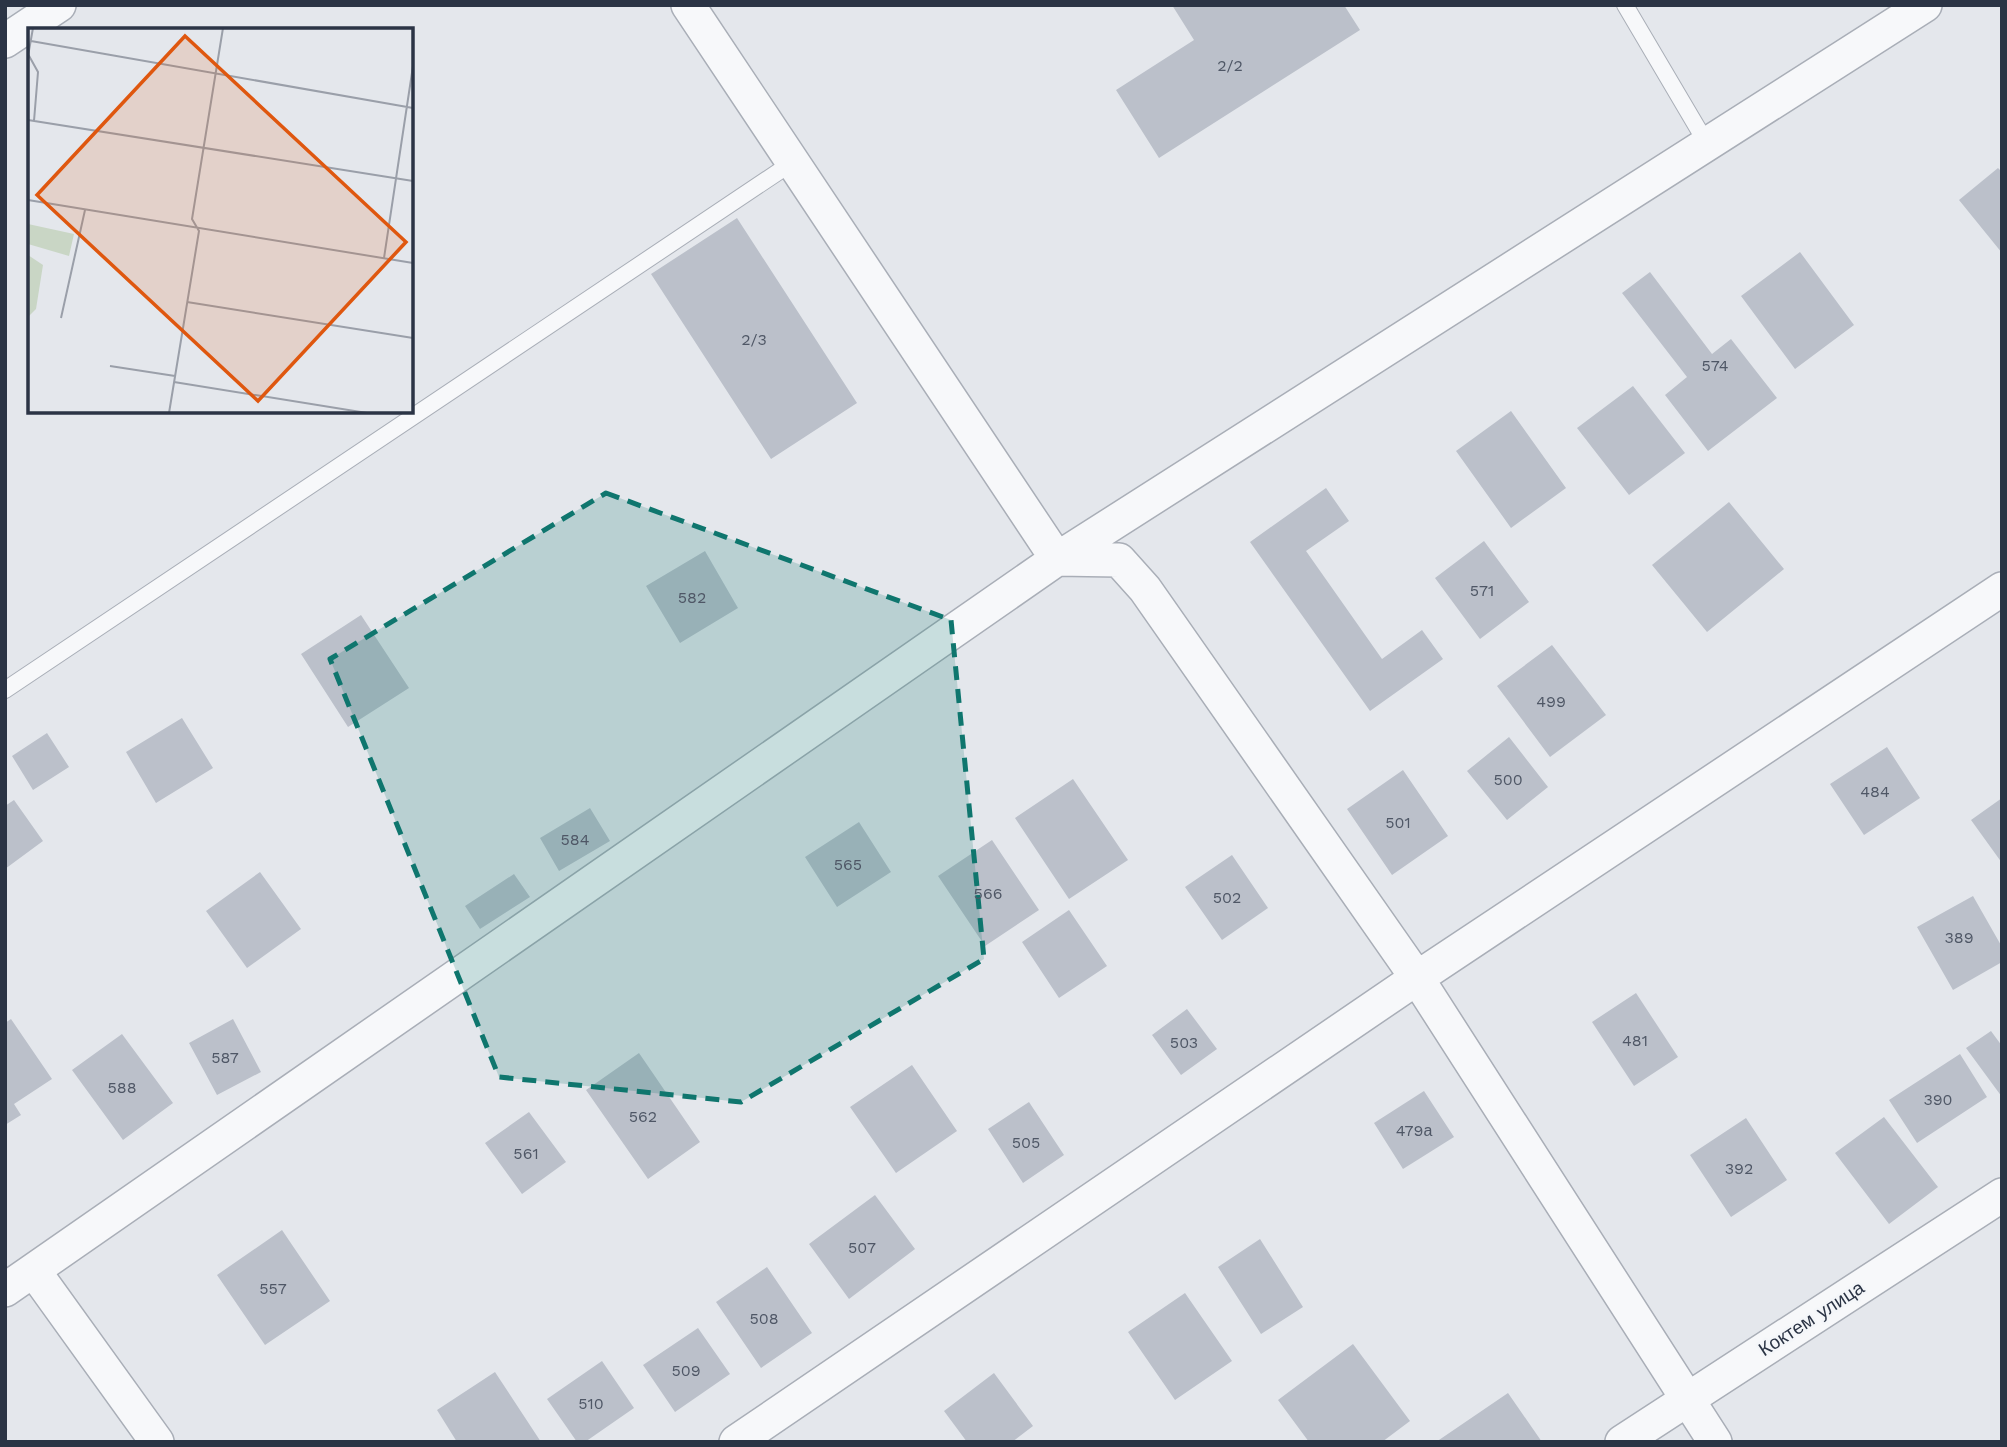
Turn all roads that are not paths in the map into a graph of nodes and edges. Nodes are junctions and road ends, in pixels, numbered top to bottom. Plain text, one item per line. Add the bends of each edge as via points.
1 (59, 5) edge
2 (688, 5) edge
3 (1625, 5) edge
4 (1925, 5) edge
5 (5, 41) edge
6 (1707, 144) junction
7 (793, 162) junction
8 (1057, 559) junction
9 (2002, 589) edge
10 (5, 690) edge
11 (1417, 978) junction
12 (2002, 1195) edge
13 (34, 1271) junction
14 (5, 1290) edge
15 (1686, 1399) junction
16 (158, 1442) edge
17 (736, 1442) edge
18 (1622, 1442) edge
19 (1715, 1442) edge

1 - 5 street
2 - 7 street
3 - 6 lane
4 - 6 street
6 - 8 street
7 - 8 street
7 - 10 lane
8 - 11 street via 1119,560 1145,589
8 - 13 street
9 - 11 street
11 - 15 street
11 - 17 street
12 - 15 street, Коктем улица
13 - 14 street
13 - 16 street
15 - 18 street, Коктем улица
15 - 19 street

